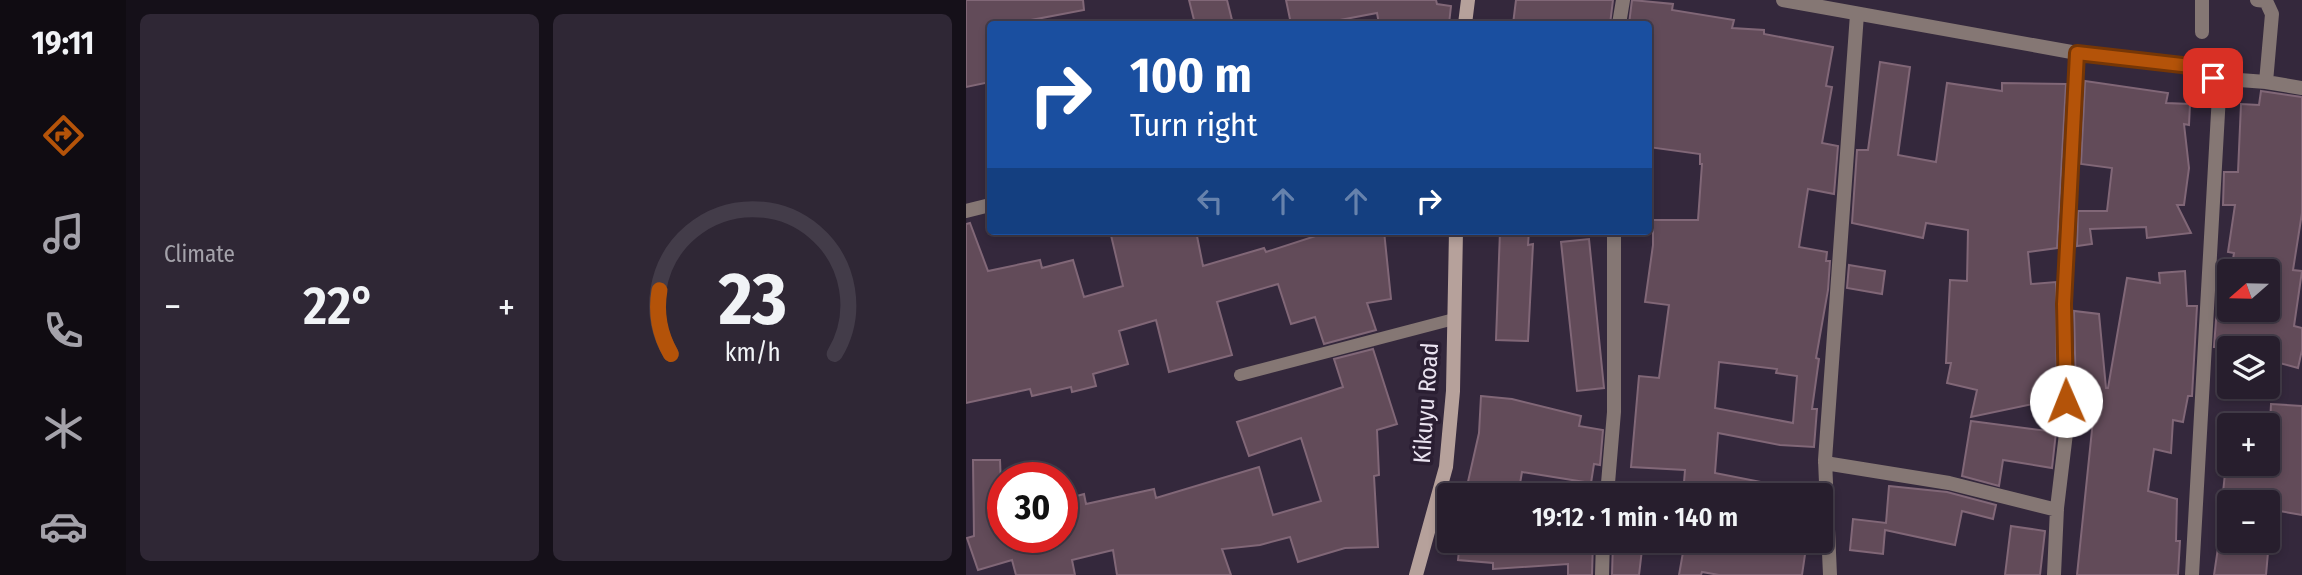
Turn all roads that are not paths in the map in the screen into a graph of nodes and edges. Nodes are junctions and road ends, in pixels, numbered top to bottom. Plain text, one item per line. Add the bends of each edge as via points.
1 (1468, 0) edge
2 (1623, 0) edge
3 (1783, 0) edge
4 (2202, 0) edge
5 (2257, 0) edge
6 (1857, 14) junction
7 (1465, 21) edge
8 (1620, 21) edge
9 (2202, 32) dead end
10 (2077, 53) junction
11 (2213, 78) junction
12 (2266, 82) junction
13 (2302, 88) edge
14 (987, 206) edge
15 (966, 211) edge
16 (1455, 235) edge
17 (1614, 235) edge
18 (1454, 318) junction
19 (1240, 375) dead end
20 (1825, 463) junction
21 (1608, 483) edge
22 (2057, 510) junction
23 (1603, 553) edge
24 (1416, 575) edge
25 (1602, 575) edge
26 (1830, 575) edge
27 (2054, 575) edge
28 (2192, 575) edge

1 - 7 main road
2 - 8 street
3 - 6 street
4 - 9 street
5 - 12 street via 2266,1 2272,14
6 - 10 street
6 - 20 street
10 - 11 street via 2182,65
10 - 22 street via 2064,304 2067,425
11 - 12 street
11 - 28 street via 2219,95
12 - 13 street
14 - 15 street
16 - 18 main road, Kikuyu Road
17 - 21 street via 1614,412
18 - 19 lane
18 - 24 main road, Kikuyu Road via 1446,467
20 - 22 street via 1949,483
20 - 26 street
22 - 27 street
23 - 25 street

